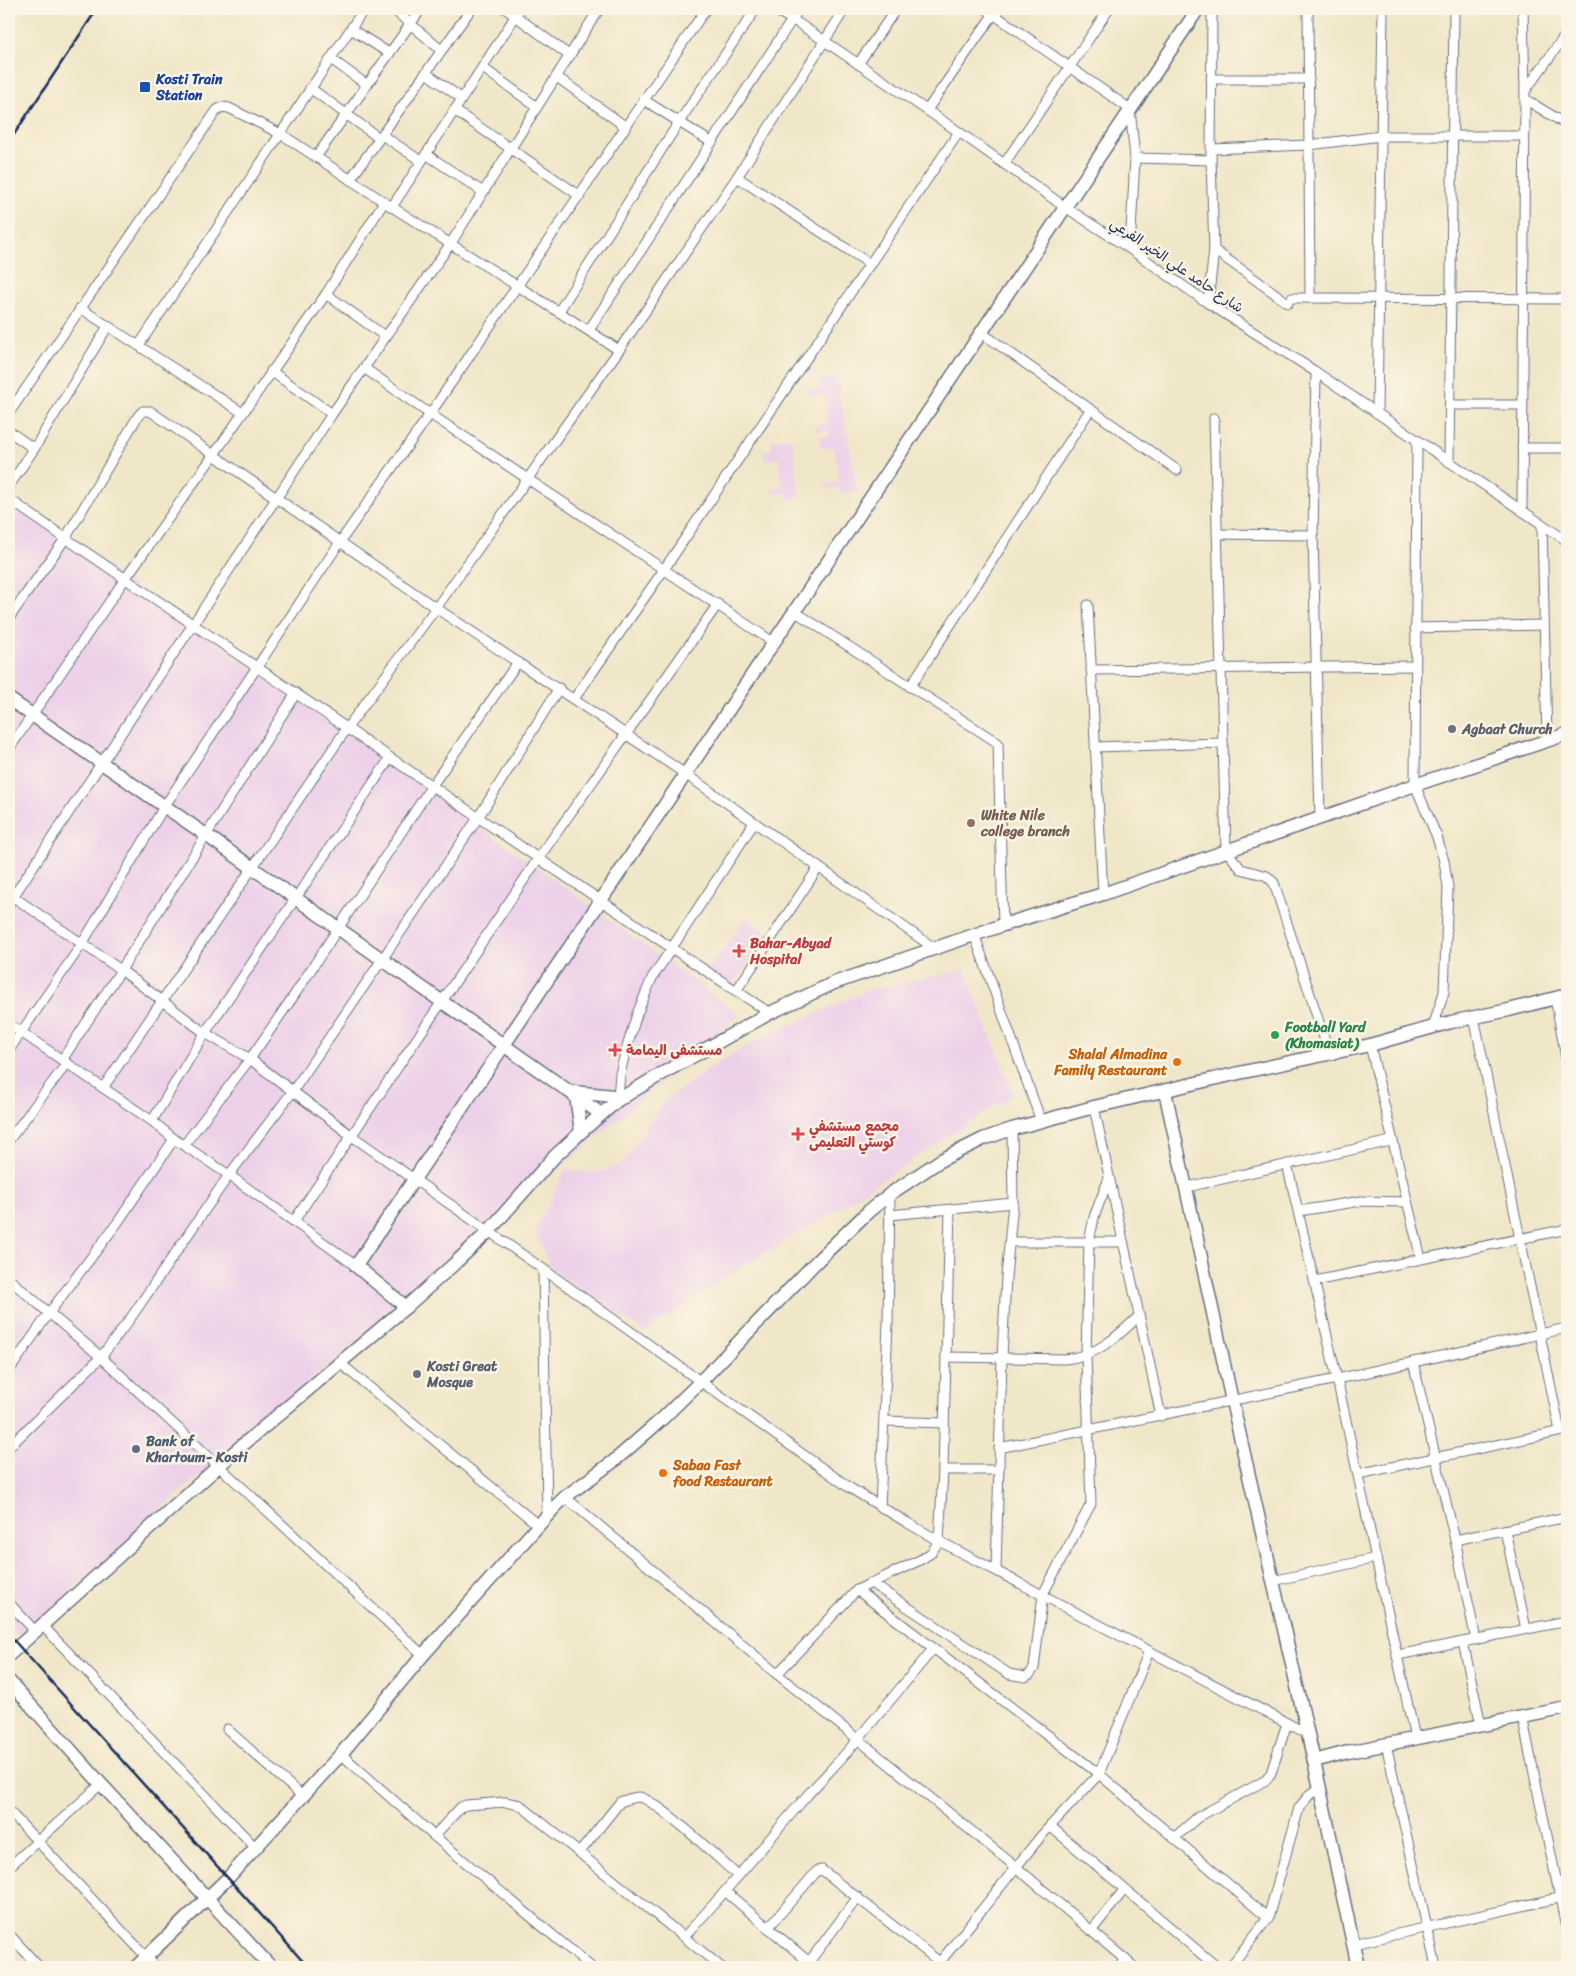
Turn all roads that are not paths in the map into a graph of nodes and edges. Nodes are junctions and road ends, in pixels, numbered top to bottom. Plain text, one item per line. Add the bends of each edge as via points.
1 (364, 9) edge
2 (393, 9) edge
3 (421, 9) edge
4 (471, 9) edge
5 (506, 9) edge
6 (706, 9) edge
7 (756, 9) edge
8 (772, 9) edge
9 (799, 9) edge
10 (845, 9) edge
11 (896, 9) edge
12 (1109, 9) edge
13 (1198, 9) edge
14 (1212, 9) edge
15 (1308, 9) edge
16 (1383, 9) edge
17 (1454, 9) edge
18 (1523, 9) edge
19 (595, 10) edge
20 (992, 10) edge
21 (518, 12) edge
22 (792, 20) junction
23 (410, 24) junction
24 (352, 30) junction
25 (1567, 32) edge
26 (825, 42) junction
27 (441, 50) junction
28 (389, 53) junction
29 (570, 56) junction
30 (331, 59) junction
31 (858, 64) junction
32 (1070, 67) junction
33 (483, 68) junction
34 (426, 73) junction
35 (557, 77) junction
36 (1211, 79) junction
37 (1309, 79) junction
38 (367, 85) junction
39 (310, 88) junction
40 (1525, 95) junction
41 (461, 98) junction
42 (644, 100) junction
43 (537, 107) junction
44 (1130, 108) junction
45 (454, 110) junction
46 (927, 110) junction
47 (346, 114) junction
48 (679, 122) junction
49 (1567, 125) edge
50 (626, 127) junction
51 (959, 132) junction
52 (281, 134) junction
53 (1453, 135) junction
54 (1381, 136) junction
55 (1524, 136) junction
56 (380, 137) junction
57 (711, 142) junction
58 (1309, 145) junction
59 (510, 148) junction
60 (1211, 150) junction
61 (316, 157) junction
62 (424, 157) junction
63 (1135, 158) junction
64 (1211, 160) junction
65 (1004, 164) junction
66 (737, 177) junction
67 (350, 180) junction
68 (483, 192) junction
69 (580, 196) junction
70 (388, 204) junction
71 (1065, 207) junction
72 (451, 243) junction
73 (1130, 249) junction
74 (1214, 250) junction
75 (870, 264) junction
76 (518, 285) junction
77 (326, 294) junction
78 (1310, 298) junction
79 (1378, 298) junction
80 (1451, 298) junction
81 (1522, 298) junction
82 (1567, 298) edge
83 (1208, 303) junction
84 (80, 308) junction
85 (559, 311) junction
86 (108, 326) junction
87 (589, 330) junction
88 (982, 333) junction
89 (386, 337) junction
90 (138, 345) junction
91 (618, 350) junction
92 (364, 368) junction
93 (271, 371) junction
94 (1316, 372) junction
95 (1450, 404) junction
96 (1522, 405) junction
97 (1090, 410) junction
98 (9, 413) edge
99 (243, 413) junction
100 (1377, 413) junction
101 (332, 414) junction
102 (430, 414) junction
103 (1214, 418) dead end
104 (9, 431) edge
105 (1417, 440) junction
106 (1522, 448) junction
107 (1567, 448) edge
108 (34, 449) junction
109 (213, 456) junction
110 (1449, 462) junction
111 (1176, 470) dead end
112 (528, 478) junction
113 (9, 486) edge
114 (277, 497) junction
115 (9, 500) edge
116 (1522, 511) junction
117 (1542, 524) junction
118 (1217, 534) junction
119 (1313, 535) junction
120 (65, 539) junction
121 (1567, 541) edge
122 (340, 542) junction
123 (665, 568) junction
124 (124, 579) junction
125 (718, 604) junction
126 (1088, 605) dead end
127 (436, 608) junction
128 (794, 611) junction
129 (9, 618) edge
130 (193, 623) junction
131 (1543, 625) junction
132 (1415, 628) junction
133 (773, 642) junction
134 (518, 662) junction
135 (1315, 666) junction
136 (1415, 666) junction
137 (257, 668) junction
138 (1221, 669) junction
139 (1091, 670) junction
140 (910, 686) junction
141 (559, 688) junction
142 (296, 693) junction
143 (9, 699) edge
144 (574, 699) junction
145 (32, 715) junction
146 (347, 728) junction
147 (625, 734) junction
148 (1567, 734) edge
149 (1547, 741) junction
150 (1223, 743) junction
151 (1095, 747) junction
152 (9, 749) edge
153 (390, 758) junction
154 (100, 763) junction
155 (684, 774) junction
156 (1415, 785) junction
157 (431, 787) junction
158 (164, 807) junction
159 (478, 818) junction
160 (1320, 818) junction
161 (754, 823) junction
162 (206, 835) junction
163 (1226, 850) junction
164 (538, 859) junction
165 (818, 868) junction
166 (252, 869) junction
167 (1103, 894) junction
168 (10, 898) edge
169 (297, 899) junction
170 (601, 901) junction
171 (1003, 924) junction
172 (339, 929) junction
173 (974, 934) junction
174 (82, 944) junction
175 (670, 948) junction
176 (934, 948) junction
177 (382, 959) junction
178 (121, 970) junction
179 (736, 991) junction
180 (1561, 996) edge
181 (163, 1001) junction
182 (440, 1002) junction
183 (770, 1013) junction
184 (1474, 1017) junction
185 (9, 1024) edge
186 (1433, 1027) junction
187 (205, 1032) junction
188 (22, 1033) junction
189 (504, 1045) junction
190 (1370, 1046) junction
191 (9, 1050) edge
192 (1329, 1053) junction
193 (250, 1059) junction
194 (64, 1061) junction
195 (1567, 1063) edge
196 (103, 1088) junction
197 (293, 1091) junction
198 (1165, 1091) junction
199 (573, 1094) junction
200 (621, 1097) junction
201 (1094, 1107) junction
202 (601, 1114) junction
203 (152, 1121) junction
204 (1041, 1121) junction
205 (1012, 1129) junction
206 (581, 1132) junction
207 (352, 1136) junction
208 (174, 1139) junction
209 (9, 1140) edge
210 (1392, 1141) junction
211 (184, 1145) junction
212 (1287, 1164) junction
213 (229, 1175) junction
214 (1109, 1178) junction
215 (414, 1179) junction
216 (1187, 1187) junction
217 (890, 1194) junction
218 (1406, 1202) junction
219 (1013, 1203) junction
220 (950, 1210) junction
221 (1299, 1212) junction
222 (890, 1216) junction
223 (294, 1221) junction
224 (1567, 1229) edge
225 (488, 1232) junction
226 (1520, 1238) junction
227 (1010, 1242) junction
228 (1088, 1242) junction
229 (1123, 1242) junction
230 (1421, 1259) junction
231 (356, 1266) junction
232 (543, 1269) junction
233 (9, 1280) edge
234 (1315, 1281) junction
235 (406, 1308) junction
236 (49, 1313) junction
237 (1139, 1316) junction
238 (1567, 1328) edge
239 (1540, 1334) junction
240 (1086, 1355) junction
241 (101, 1357) junction
242 (946, 1357) junction
243 (1002, 1358) junction
244 (1413, 1362) junction
245 (340, 1364) junction
246 (9, 1371) edge
247 (1338, 1379) junction
248 (701, 1381) junction
249 (1232, 1401) junction
250 (1161, 1416) junction
251 (885, 1422) junction
252 (944, 1423) junction
253 (1087, 1430) junction
254 (1564, 1430) edge
255 (9, 1447) edge
256 (999, 1448) junction
257 (1435, 1457) junction
258 (218, 1466) junction
259 (943, 1470) junction
260 (999, 1470) junction
261 (1358, 1474) junction
262 (565, 1497) junction
263 (880, 1507) junction
264 (1567, 1517) edge
265 (542, 1520) junction
266 (1505, 1530) junction
267 (1455, 1540) junction
268 (939, 1541) junction
269 (1376, 1558) junction
270 (996, 1570) junction
271 (1272, 1581) junction
272 (871, 1583) junction
273 (857, 1590) junction
274 (1043, 1594) junction
275 (9, 1603) edge
276 (1567, 1621) edge
277 (39, 1628) junction
278 (1526, 1629) junction
279 (1476, 1640) junction
280 (1463, 1642) junction
281 (934, 1648) junction
282 (1149, 1651) junction
283 (9, 1655) edge
284 (423, 1655) junction
285 (1398, 1655) junction
286 (777, 1674) junction
287 (9, 1680) edge
288 (1567, 1708) edge
289 (1522, 1716) junction
290 (1288, 1723) junction
291 (1480, 1725) junction
292 (227, 1729) dead end
293 (1308, 1734) junction
294 (1415, 1738) junction
295 (859, 1740) junction
296 (1386, 1744) junction
297 (340, 1754) junction
298 (1314, 1761) junction
299 (1099, 1774) junction
300 (101, 1784) junction
301 (1320, 1789) junction
302 (302, 1796) junction
303 (9, 1810) edge
304 (1050, 1826) junction
305 (434, 1836) junction
306 (1174, 1838) junction
307 (38, 1841) junction
308 (255, 1847) junction
309 (580, 1852) junction
310 (1016, 1867) junction
311 (9, 1868) edge
312 (738, 1876) junction
313 (1124, 1890) junction
314 (726, 1892) junction
315 (1564, 1896) edge
316 (207, 1897) junction
317 (858, 1897) junction
318 (1268, 1918) junction
319 (768, 1928) junction
320 (1426, 1928) junction
321 (1092, 1930) junction
322 (1567, 1931) edge
323 (9, 1934) edge
324 (684, 1937) junction
325 (1353, 1944) junction
326 (147, 1957) junction
327 (1125, 1959) junction
328 (812, 1965) edge
329 (940, 1966) edge
330 (39, 1967) edge
331 (136, 1967) edge
332 (156, 1967) edge
333 (271, 1967) edge
334 (590, 1967) edge
335 (720, 1967) edge
336 (1118, 1967) edge
337 (1134, 1967) edge
338 (1217, 1967) edge
339 (1230, 1967) edge
340 (1358, 1967) edge
341 (1436, 1967) edge

1 - 24 street
2 - 23 street
3 - 23 street
4 - 27 street
5 - 21 street
6 - 42 street
7 - 48 street
8 - 22 street, شارع حامد علي الخير الفرعي
9 - 22 street
10 - 26 street
11 - 31 street
12 - 32 street
13 - 44 main road
14 - 36 street
15 - 37 street
16 - 54 street
17 - 53 street
18 - 40 street
19 - 29 street
20 - 32 street
20 - 46 street
21 - 29 street
21 - 33 street
22 - 26 street, شارع حامد علي الخير الفرعي
22 - 57 street
23 - 27 street
23 - 28 street
24 - 28 street
24 - 30 street
25 - 40 street
26 - 31 street, شارع حامد علي الخير الفرعي
26 - 66 street
27 - 34 street
28 - 38 street
29 - 35 street
30 - 38 street
30 - 39 street
31 - 46 street, شارع حامد علي الخير الفرعي
32 - 44 street
32 - 65 street
33 - 41 street
33 - 43 street
34 - 41 street
34 - 56 street
35 - 43 street
35 - 50 street
36 - 37 street
36 - 60 street
37 - 58 street
38 - 47 street
39 - 47 street
39 - 52 street
40 - 49 street
40 - 55 street
41 - 45 street
42 - 48 street
42 - 50 street
43 - 59 street
44 - 63 street
44 - 71 main road
45 - 59 street
45 - 62 street
46 - 51 street, شارع حامد علي الخير الفرعي
47 - 56 street
47 - 61 street
48 - 57 street
48 - 85 street
50 - 69 street
51 - 65 street, شارع حامد علي الخير الفرعي
51 - 75 street
52 - 61 street
52 - 84 street via 229,108 217,110
52 - 90 street
53 - 54 street
53 - 55 street
53 - 80 street
54 - 58 street
54 - 79 street
55 - 81 street
56 - 62 street
56 - 67 street
57 - 87 street
58 - 60 street
58 - 78 street
59 - 68 street
59 - 69 street
60 - 64 street
61 - 67 street
62 - 68 street
62 - 70 street
63 - 64 street
63 - 73 street
64 - 74 street
65 - 71 street, شارع حامد علي الخير الفرعي
66 - 75 street
66 - 91 street
67 - 70 street
68 - 72 street
69 - 76 street
70 - 72 street
70 - 77 street
71 - 73 street, شارع حامد علي الخير الفرعي
71 - 88 main road
72 - 76 street
72 - 89 street
73 - 83 street, شارع حامد علي الخير الفرعي
74 - 78 street via 1290,301
74 - 83 street
75 - 123 street
76 - 85 street
76 - 102 street
77 - 89 street
77 - 93 street
78 - 79 street
79 - 80 street
79 - 100 street
80 - 81 street
80 - 95 street
81 - 82 street
81 - 96 street
83 - 94 street, شارع حامد علي الخير الفرعي
84 - 86 street
84 - 98 street
85 - 87 street
86 - 90 street
86 - 108 street
87 - 91 street
88 - 97 street
88 - 128 main road
89 - 92 street
90 - 99 street
91 - 112 street
92 - 101 street
92 - 102 street
93 - 99 street
93 - 101 street
94 - 100 street, شارع حامد علي الخير الفرعي
94 - 119 street
95 - 96 street
95 - 110 street
96 - 106 street
97 - 111 street
97 - 140 street
99 - 109 street
100 - 105 street, شارع حامد علي الخير الفرعي
101 - 114 street
102 - 112 street
102 - 122 street
103 - 118 street
104 - 108 street
105 - 110 street, شارع حامد علي الخير الفرعي
105 - 132 street
106 - 107 street
106 - 116 street
108 - 113 street
109 - 114 street
109 - 120 street via 150,411 143,411
109 - 124 street
110 - 116 street, شارع حامد علي الخير الفرعي
112 - 123 street
112 - 127 street
114 - 122 street
114 - 130 street
115 - 120 street
116 - 117 street, شارع حامد علي الخير الفرعي
117 - 121 street, شارع حامد علي الخير الفرعي
117 - 131 street
118 - 119 street
118 - 138 street
119 - 135 street
120 - 124 street
120 - 129 street
122 - 127 street
122 - 137 street
123 - 125 street
123 - 144 street
124 - 130 street
124 - 145 street
125 - 133 street
125 - 147 street
126 - 139 street
127 - 134 street
127 - 146 street
128 - 133 main road
128 - 140 street
130 - 137 street
130 - 154 street
131 - 132 street
131 - 149 street
132 - 136 street
133 - 155 main road
134 - 141 street
134 - 157 street
135 - 136 street
135 - 138 street
135 - 160 street
136 - 156 street
137 - 142 street
137 - 158 street
138 - 139 street
138 - 150 street
139 - 151 street
140 - 171 street via 998,743
141 - 144 street
141 - 159 street
142 - 146 street
142 - 162 street
143 - 145 main road
144 - 147 street
145 - 152 street
145 - 154 main road
146 - 153 street
146 - 166 street
147 - 155 street
147 - 164 street
148 - 149 main road
149 - 156 main road
150 - 151 street
150 - 163 street
151 - 167 street
153 - 157 street
153 - 169 street
154 - 158 main road
154 - 168 street
155 - 161 street
155 - 170 main road
156 - 160 main road
156 - 186 street via 1437,837 1448,887 1444,992
157 - 159 street
157 - 172 street
158 - 162 main road
158 - 174 street
159 - 164 street
159 - 177 street
160 - 163 main road
161 - 165 street
161 - 175 street
162 - 166 main road
162 - 178 street
163 - 167 main road
163 - 192 street via 1241,869 1267,876 1274,883
164 - 170 street
164 - 182 street
165 - 176 street
165 - 179 street
166 - 169 main road
166 - 181 street
167 - 171 main road
168 - 174 street
169 - 172 main road
169 - 187 street
170 - 175 street
170 - 189 main road
171 - 173 main road
172 - 177 main road
172 - 193 street
173 - 176 main road
173 - 204 street
174 - 178 street
174 - 188 street
175 - 179 street
175 - 200 street via 652,978 637,1014 624,1057
176 - 183 main road via 834,983
177 - 182 main road
177 - 197 street
178 - 181 street
178 - 194 street
179 - 183 street
180 - 184 main road
180 - 195 street
181 - 187 street
181 - 196 street
182 - 189 main road
182 - 207 street
183 - 200 main road
184 - 186 main road
184 - 226 street
185 - 188 street
186 - 190 main road
187 - 193 street
187 - 203 street
188 - 191 street
188 - 194 street
189 - 199 main road
189 - 215 main road
190 - 192 main road
190 - 210 street
192 - 198 main road
193 - 197 street
193 - 211 street
194 - 196 street
194 - 209 street
196 - 203 street
197 - 207 street
197 - 213 street
198 - 201 main road
198 - 216 main road
199 - 200 main road
199 - 202 main road
199 - 206 main road
200 - 202 main road
201 - 204 main road
201 - 214 street
202 - 206 main road
203 - 208 street
204 - 205 main road
205 - 217 main road via 942,1160
205 - 219 street
206 - 225 main road via 554,1157
207 - 215 street
207 - 223 street
208 - 211 street
208 - 236 street via 118,1222
210 - 212 street
210 - 218 street
211 - 213 street
212 - 216 street
212 - 221 street
213 - 223 street
213 - 241 street
214 - 228 street
214 - 229 street
215 - 225 street
215 - 231 main road
216 - 249 main road
217 - 222 street
217 - 248 main road via 843,1235
218 - 221 street via 1353,1202
218 - 230 street
219 - 220 street
219 - 227 street
220 - 222 street
220 - 242 street
221 - 234 street
222 - 251 street
223 - 231 street
224 - 226 street
225 - 232 street
225 - 235 main road
226 - 230 street
226 - 239 street
227 - 228 street
227 - 243 street
228 - 229 street
228 - 240 street
229 - 237 street
230 - 234 street
231 - 235 main road
232 - 248 street
232 - 265 street
233 - 236 street
234 - 247 street
235 - 245 main road
236 - 241 street
236 - 246 street
237 - 240 street via 1112,1341
237 - 250 street
238 - 239 street
239 - 244 street
239 - 254 street
240 - 243 street via 1065,1359
240 - 253 street
241 - 255 street
241 - 258 street
242 - 243 street
242 - 252 street
243 - 256 street
244 - 247 street
244 - 257 street
245 - 258 main road
245 - 265 street
247 - 249 street
247 - 261 street
248 - 262 main road via 638,1441
248 - 263 street
249 - 250 street
249 - 271 main road
250 - 253 street
251 - 252 street
251 - 263 street
252 - 259 street
253 - 256 street
253 - 274 street via 1091,1504
254 - 257 street
256 - 260 street
257 - 261 street
257 - 267 street
258 - 277 main road
258 - 284 street
259 - 260 street
259 - 268 street
260 - 270 street
261 - 269 street
262 - 265 main road
262 - 286 street
263 - 268 street
264 - 266 street
265 - 284 main road
266 - 267 street
266 - 278 street
267 - 279 street
268 - 270 street
268 - 272 street via 931,1553 920,1560
269 - 271 street
269 - 285 street
270 - 274 street
271 - 293 main road
272 - 273 street
272 - 274 street via 1018,1677 1025,1677 1034,1668
273 - 281 street
273 - 286 street
274 - 282 street
275 - 277 street
276 - 278 street
277 - 283 main road
277 - 308 street
278 - 279 street
279 - 280 street
280 - 285 street
280 - 291 street
281 - 295 street
281 - 299 street
282 - 290 street
282 - 299 street
284 - 297 main road
285 - 294 street
286 - 295 street
287 - 300 main road
288 - 289 main road
289 - 291 main road
289 - 315 street
290 - 293 street
290 - 306 street via 1266,1780 1198,1817
291 - 294 main road
292 - 302 street
293 - 298 main road
294 - 296 main road
295 - 310 street
295 - 312 street
296 - 298 main road
296 - 320 street
297 - 302 main road
297 - 305 street
298 - 301 main road
299 - 304 street
299 - 306 street
300 - 307 street
300 - 316 main road
301 - 318 street via 1310,1794 1299,1808
301 - 325 main road
302 - 308 main road
303 - 307 street
304 - 310 street
304 - 313 street
305 - 309 street via 461,1807 505,1802 525,1807
305 - 334 street
306 - 318 street
307 - 311 street
307 - 326 street
308 - 316 main road
309 - 312 street via 620,1802 640,1797 673,1819
309 - 324 street
310 - 321 street
310 - 329 street
312 - 314 street
313 - 321 street
313 - 338 street
314 - 319 street
314 - 324 street
315 - 320 street
315 - 322 street
316 - 326 main road
316 - 333 main road
317 - 319 street via 824,1870 819,1870
317 - 328 street
317 - 329 street
318 - 339 street
319 - 328 street
320 - 325 street
320 - 341 street
321 - 327 street
323 - 330 street
324 - 335 street
325 - 340 main road
326 - 331 main road
326 - 332 street
327 - 336 street
327 - 337 street

